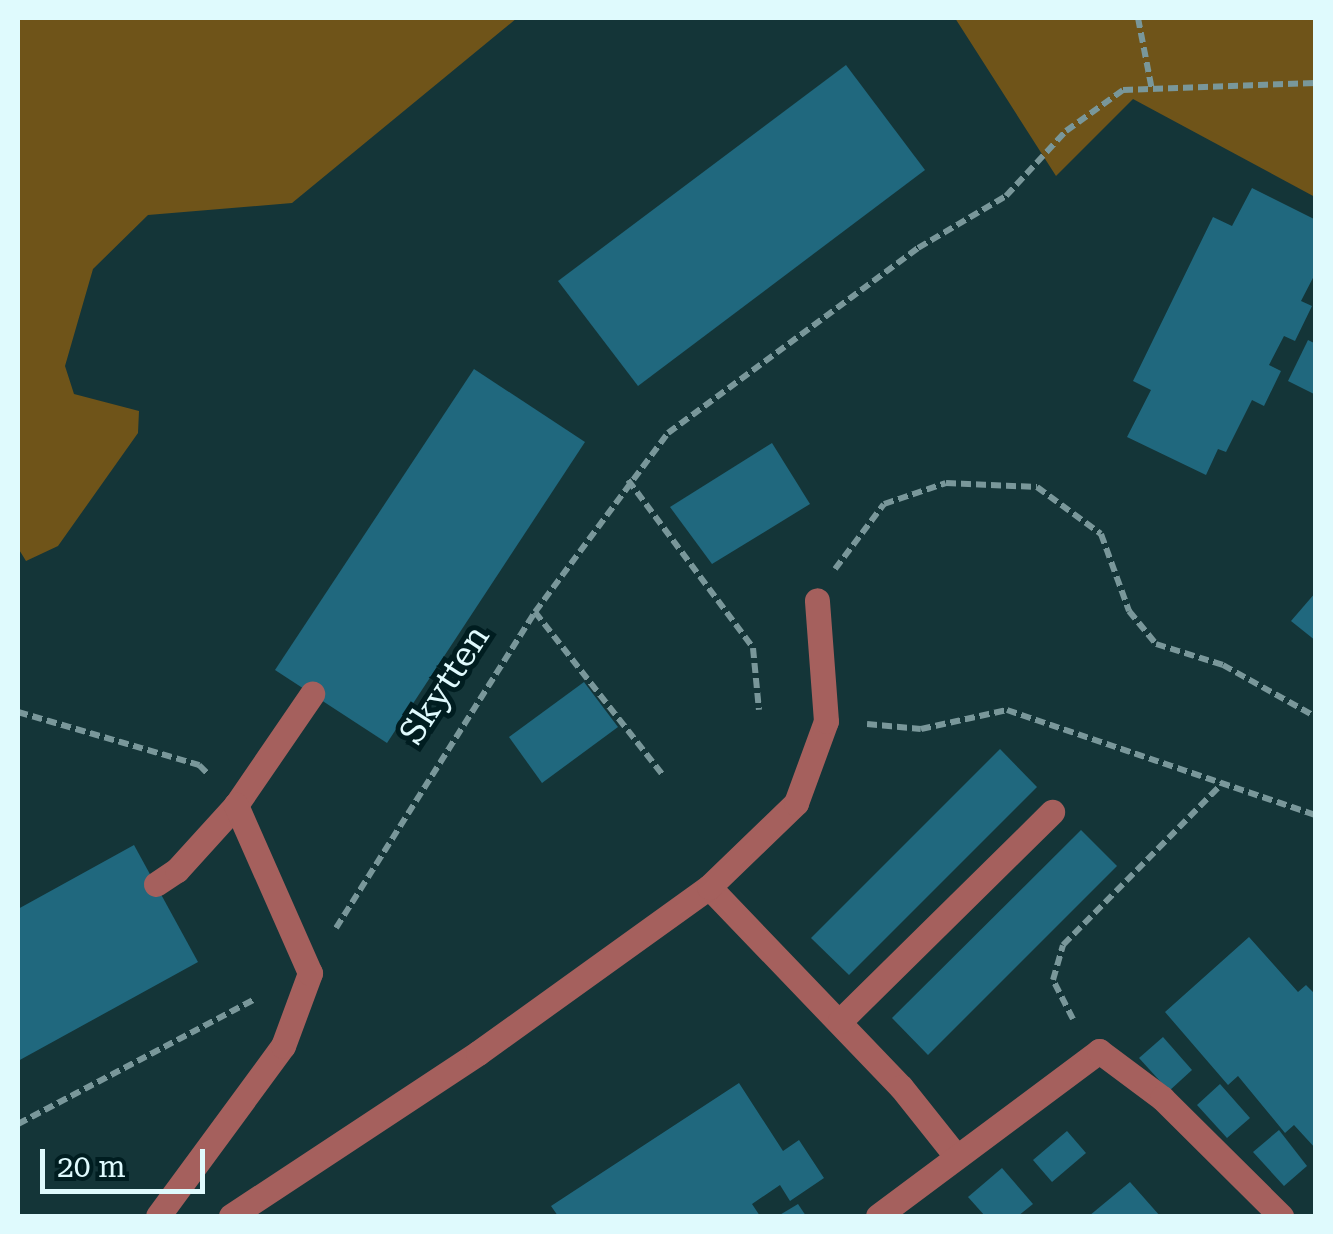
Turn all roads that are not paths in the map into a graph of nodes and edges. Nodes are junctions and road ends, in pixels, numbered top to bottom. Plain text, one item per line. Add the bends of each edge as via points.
1 (818, 600) road end
2 (312, 694) dead end
3 (236, 805) junction
4 (1052, 812) dead end
5 (156, 884) dead end
6 (709, 887) junction
7 (840, 1021) junction
8 (956, 1155) junction
9 (158, 1216) edge
10 (231, 1216) edge
11 (878, 1216) edge
12 (1281, 1216) edge

1 - 6 street via 826,721 796,803
2 - 3 street
3 - 5 street via 178,870
3 - 9 street via 310,973 283,1046
4 - 7 street
6 - 7 street
6 - 10 street via 478,1053
7 - 8 street
8 - 11 street
8 - 12 street via 1098,1051 1162,1098

